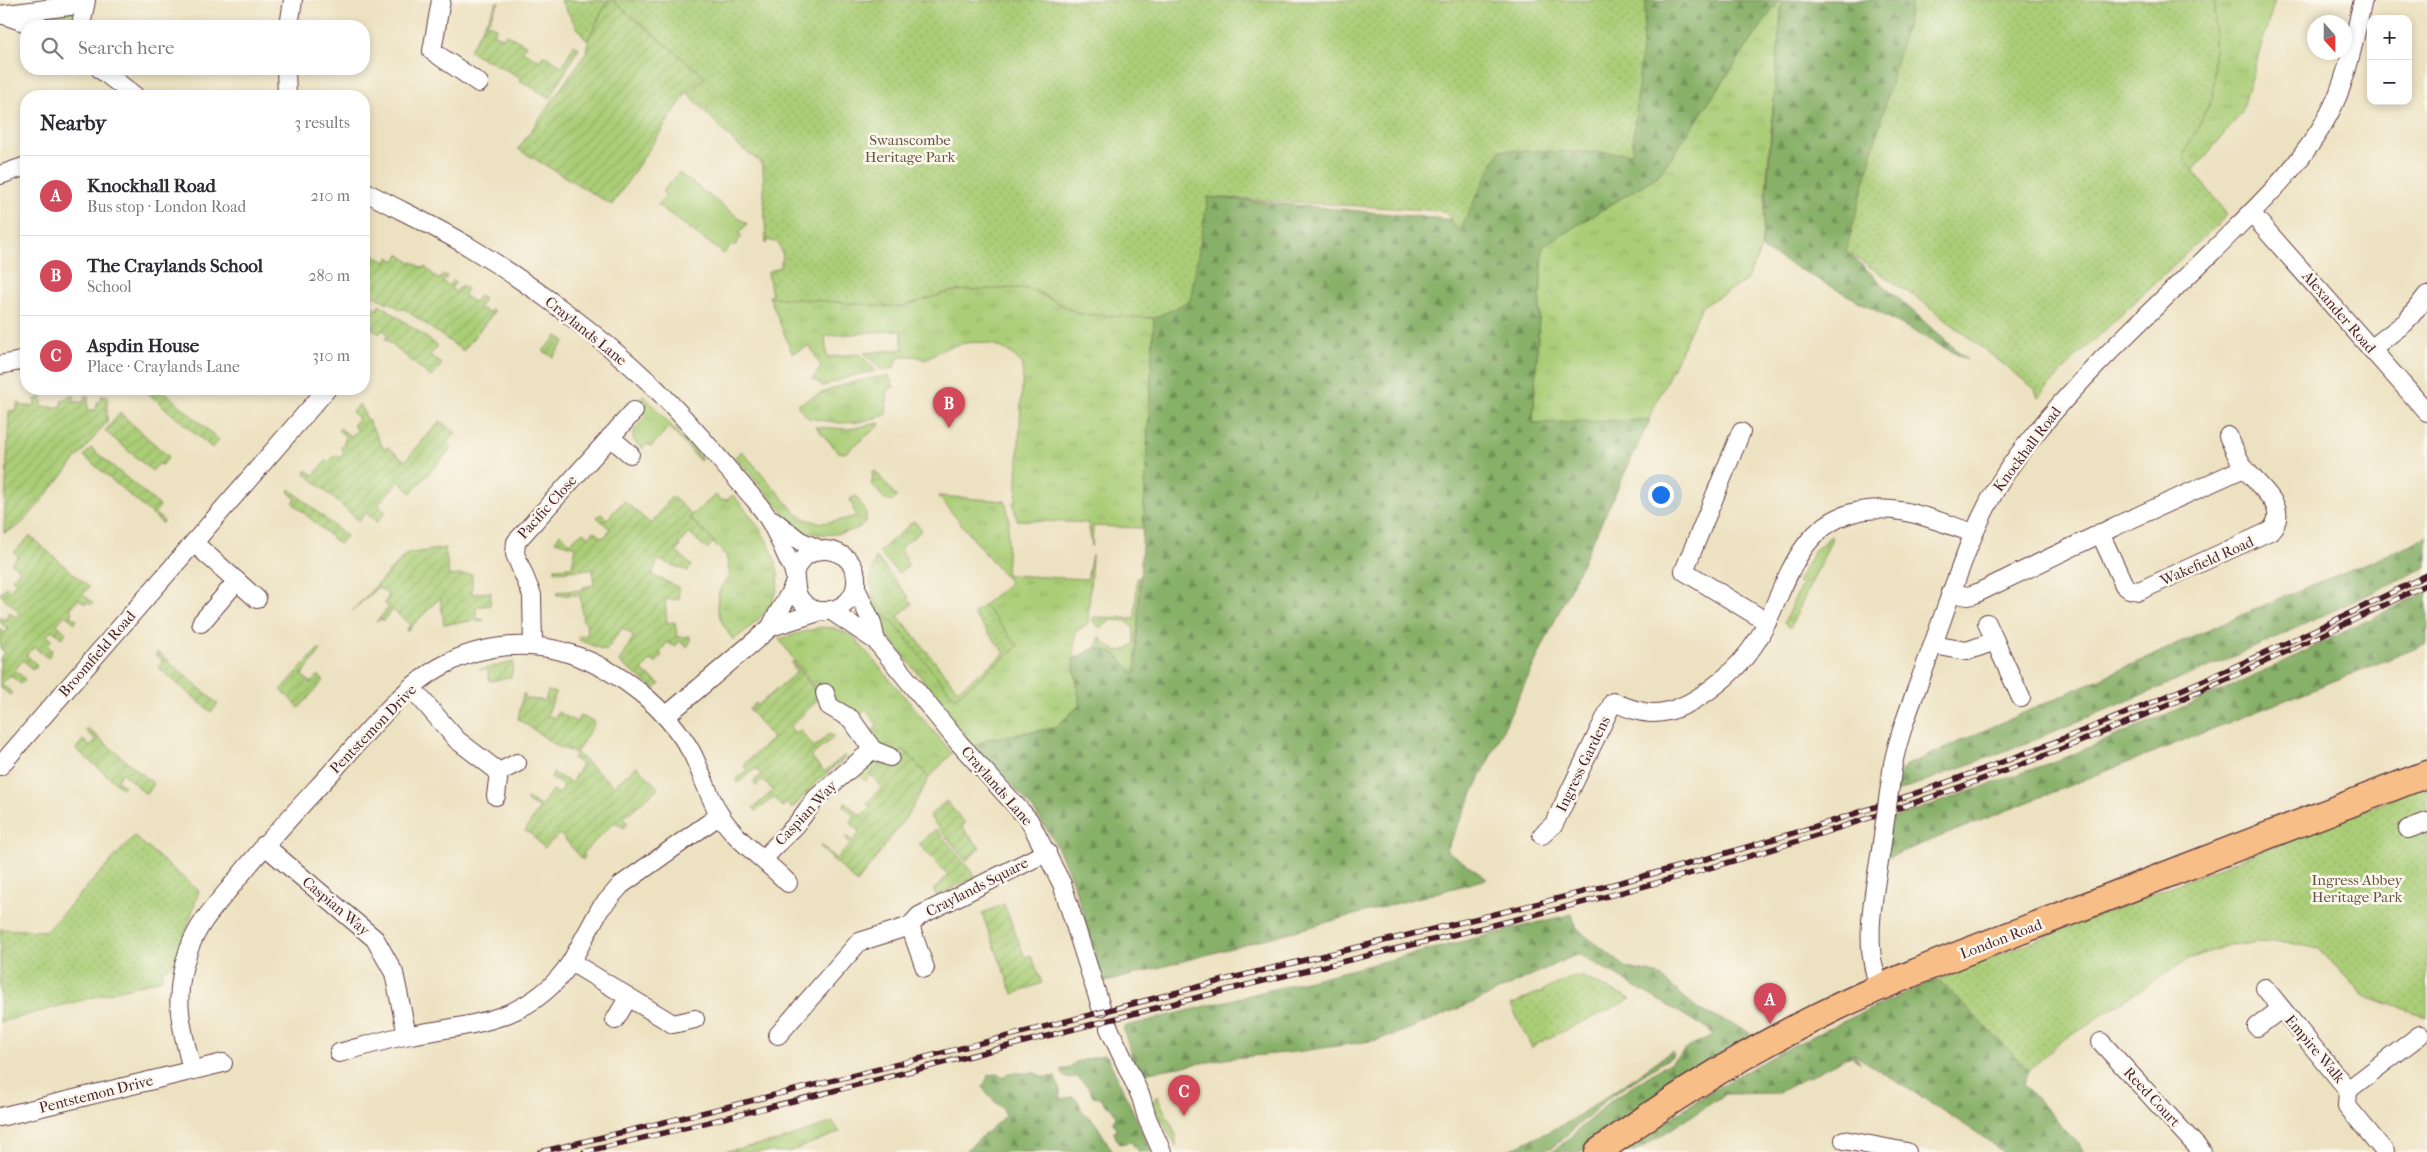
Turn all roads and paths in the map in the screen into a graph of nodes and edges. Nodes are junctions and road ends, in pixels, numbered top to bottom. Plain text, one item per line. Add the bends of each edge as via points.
1 (293, 0) edge
2 (441, 0) edge
3 (2363, 0) edge
4 (85, 2) edge
5 (2, 15) edge
6 (82, 20) edge
7 (290, 20) edge
8 (20, 21) edge
9 (105, 75) edge
10 (286, 75) edge
11 (479, 83) dead end
12 (116, 90) edge
13 (287, 90) edge
14 (20, 168) edge
15 (0, 175) edge
16 (370, 194) edge
17 (2251, 213) junction
18 (2427, 295) edge
19 (2371, 349) junction
20 (20, 361) edge
21 (0, 365) edge
22 (322, 395) edge
23 (634, 411) dead end
24 (2427, 412) edge
25 (1741, 432) dead end
26 (2228, 436) dead end
27 (610, 437) junction
28 (630, 454) dead end
29 (2244, 468) junction
30 (770, 518) junction
31 (1973, 533) junction
32 (2100, 533) junction
33 (194, 543) junction
34 (821, 550) junction
35 (794, 578) junction
36 (237, 581) junction
37 (856, 588) junction
38 (1950, 592) junction
39 (257, 599) dead end
40 (826, 611) junction
41 (1767, 622) junction
42 (201, 623) dead end
43 (1987, 623) dead end
44 (771, 627) junction
45 (1995, 640) junction
46 (876, 641) junction
47 (1933, 645) junction
48 (533, 646) junction
49 (411, 687) junction
50 (825, 693) dead end
51 (2021, 698) dead end
52 (666, 716) junction
53 (872, 750) junction
54 (890, 757) dead end
55 (516, 763) dead end
56 (0, 766) edge
57 (499, 772) junction
58 (2427, 774) edge
59 (496, 796) dead end
60 (720, 815) junction
61 (2427, 822) edge
62 (2408, 829) dead end
63 (1542, 836) dead end
64 (264, 845) junction
65 (1047, 852) junction
66 (763, 859) junction
67 (788, 883) dead end
68 (910, 926) junction
69 (571, 962) junction
70 (925, 968) dead end
71 (1880, 987) junction
72 (2265, 988) dead end
73 (628, 998) junction
74 (1101, 1007) dead end
75 (2281, 1009) junction
76 (695, 1019) dead end
77 (615, 1020) dead end
78 (2257, 1027) dead end
79 (1109, 1028) dead end
80 (408, 1035) junction
81 (778, 1035) dead end
82 (2420, 1035) dead end
83 (2101, 1042) dead end
84 (339, 1053) dead end
85 (223, 1063) dead end
86 (192, 1070) junction
87 (2348, 1090) junction
88 (1141, 1097) junction
89 (0, 1117) edge
90 (1844, 1140) dead end
91 (1162, 1152) edge
92 (1174, 1152) edge
93 (1598, 1152) edge
94 (1907, 1152) edge
95 (2202, 1152) edge
96 (2385, 1152) edge

1 - 7 street
2 - 11 street via 432,51
3 - 17 street, Knockhall Road via 2343,81 2329,114 2294,167
4 - 5 street
4 - 6 street
5 - 8 street
9 - 12 street
10 - 13 street
14 - 15 street
16 - 30 street, Craylands Lane via 473,249 558,307 652,385
17 - 19 street, Alexander Road
17 - 31 street, Knockhall Road via 2048,418 2004,475
18 - 19 street via 2406,322
19 - 24 street, Alexander Road
20 - 21 street
22 - 33 street, Broomfield Road
23 - 27 street, Pacific Close
25 - 41 street via 1684,571
26 - 29 street, Wakefield Road
27 - 28 street
27 - 48 street, Pacific Close via 516,542 515,554 532,595
29 - 32 street
29 - 32 street, Wakefield Road via 2274,502 2278,515 2270,531 2245,544 2136,591 2122,582
30 - 34 street, Craylands Lane via 782,524 800,541
30 - 35 street, Craylands Lane
31 - 38 street, Knockhall Road
31 - 41 street, Ingress Gardens via 1899,510 1872,509 1844,515 1818,531 1801,550
32 - 38 street via 1975,594 1968,596
33 - 36 street
33 - 56 street, Broomfield Road
34 - 35 street via 803,558
34 - 37 street, Craylands Lane via 834,550 845,556 854,571
35 - 40 street, Craylands Lane via 796,594 804,604 811,609
35 - 44 street via 789,596
36 - 39 street
36 - 42 street
37 - 40 street via 847,602
37 - 46 street, Craylands Lane via 872,623
38 - 47 street, Knockhall Road
40 - 44 street
40 - 46 street, Craylands Lane
41 - 63 street, Ingress Gardens via 1733,669 1687,704 1669,711 1648,713 1614,702 1554,824
43 - 45 street
44 - 52 street
45 - 47 street via 1969,651
45 - 51 street
46 - 65 street, Craylands Lane via 966,751 1020,808
47 - 71 street, Knockhall Road, bridge via 1893,764 1870,946
48 - 49 street, Pentstemon Drive via 467,655 439,667
48 - 52 street, Pentstemon Drive via 564,652 598,665 634,688
49 - 57 street via 458,740
49 - 64 street, Pentstemon Drive
50 - 53 street via 829,706 851,719
52 - 60 street, Caspian Way via 692,754
53 - 54 street
53 - 66 street, Caspian Way via 816,798 796,825
55 - 57 street
57 - 59 street
58 - 71 main road, London Road
60 - 66 street, Caspian Way
60 - 69 street via 620,885 600,909
61 - 62 street
64 - 80 street, Caspian Way via 375,939 394,974
64 - 86 street, Pentstemon Drive via 200,924 187,956 179,982 178,1001
65 - 68 street, Craylands Square via 919,916
65 - 74 street, Craylands Lane via 1062,884
66 - 67 street, Caspian Way
68 - 70 street, Craylands Square
68 - 81 street, Craylands Square via 859,942
69 - 73 street
69 - 80 street via 544,991 508,1014 474,1025
71 - 93 main road, London Road via 1812,1019 1705,1078
72 - 75 street, Empire Walk
73 - 76 street via 673,1024
73 - 77 street
75 - 78 street, Empire Walk
75 - 87 street, Empire Walk
79 - 88 street
80 - 84 street
82 - 87 street, Empire Walk
83 - 95 street, Reed Court
85 - 86 street, Pentstemon Drive
86 - 89 street, Pentstemon Drive
87 - 96 street, Empire Walk via 2348,1107
88 - 91 street
88 - 92 street
90 - 94 street

